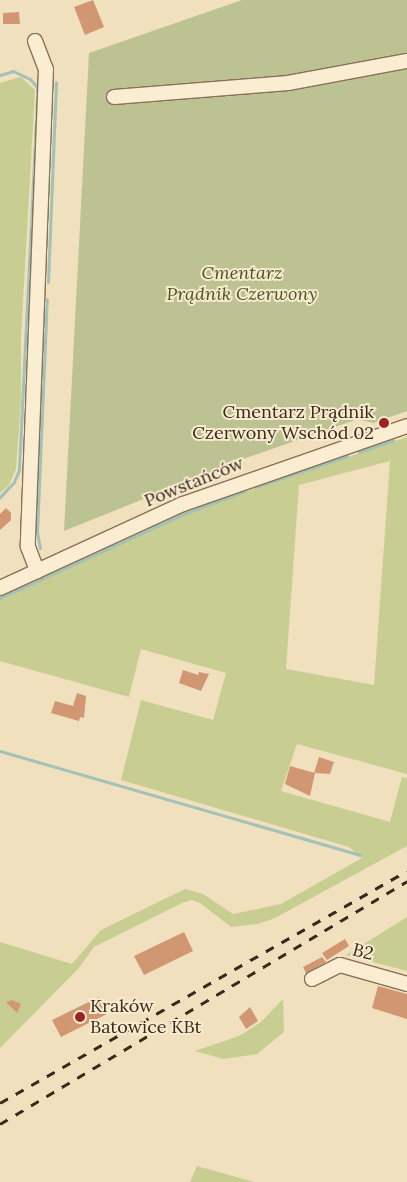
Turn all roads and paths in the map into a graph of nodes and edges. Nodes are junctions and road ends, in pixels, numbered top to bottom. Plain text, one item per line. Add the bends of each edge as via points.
1 (35, 41) dead end
2 (407, 60) edge
3 (114, 97) dead end
4 (407, 426) edge
5 (37, 572) junction
6 (0, 588) edge
7 (312, 979) dead end
8 (407, 984) edge

1 - 5 street via 46,70 28,547
2 - 3 street via 288,83
4 - 5 street, Powstańców via 183,504
5 - 6 street, Powstańców
7 - 8 street, B2 via 340,965

